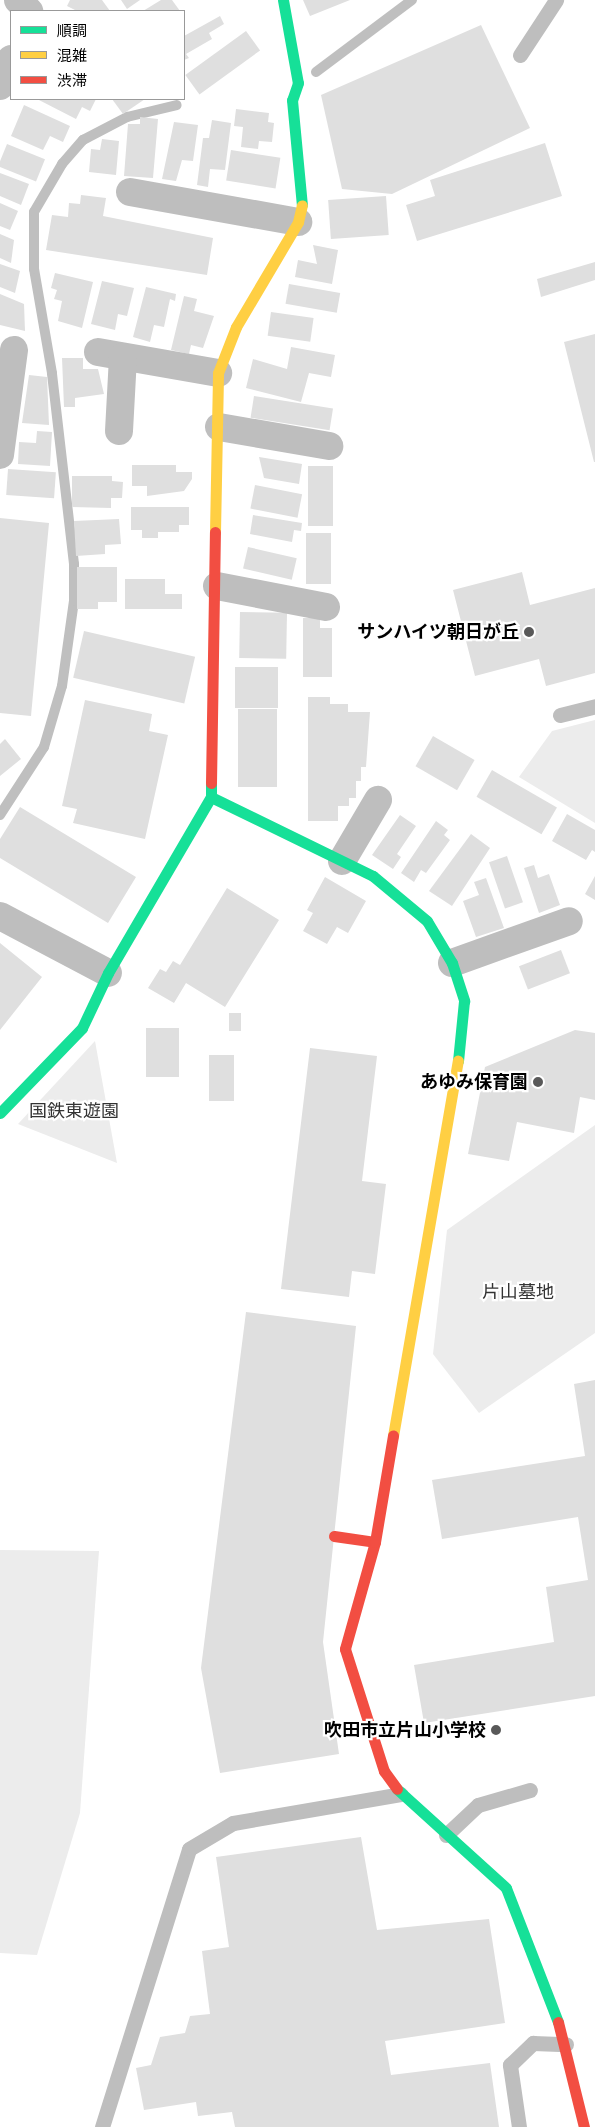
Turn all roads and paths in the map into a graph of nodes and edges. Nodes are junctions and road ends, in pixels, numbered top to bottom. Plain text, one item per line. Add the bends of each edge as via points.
1 (18, 0) edge
2 (39, 0) edge
3 (282, 0) edge
4 (556, 0) edge
5 (29, 10) edge
6 (31, 10) edge
7 (520, 55) dead end
8 (10, 61) edge
9 (0, 86) edge
10 (130, 192) dead end
11 (298, 222) junction
12 (16, 350) edge
13 (218, 373) junction
14 (219, 427) junction
15 (119, 431) dead end
16 (329, 446) dead end
17 (0, 456) edge
18 (217, 586) junction
19 (326, 607) dead end
20 (595, 706) edge
21 (560, 715) dead end
22 (211, 797) junction
23 (378, 800) dead end
24 (342, 861) junction
25 (0, 916) edge
26 (569, 921) dead end
27 (452, 963) junction
28 (108, 973) junction
29 (0, 1113) edge
30 (334, 1536) dead end
31 (374, 1542) junction
32 (530, 1790) dead end
33 (401, 1794) junction
34 (446, 1834) junction
35 (566, 2044) junction
36 (102, 2127) edge
37 (519, 2127) edge
38 (584, 2127) edge

1 - 5 street
2 - 6 street
3 - 11 street via 298,84 292,100 303,192
4 - 7 lane
8 - 9 street
10 - 11 street
11 - 13 street via 236,327
12 - 17 street
13 - 14 street
13 - 15 street via 110,355
14 - 16 street
14 - 18 street
18 - 19 street
18 - 22 street
20 - 21 lane
22 - 24 street
22 - 28 street
23 - 24 street
24 - 27 street via 373,876 427,921
25 - 28 street
26 - 27 street
27 - 31 street via 464,1001 462,1042
28 - 29 street via 82,1028
30 - 31 street
31 - 33 street via 345,1648 384,1771
32 - 34 lane via 478,1805
33 - 34 street
33 - 36 lane via 233,1823 189,1849
34 - 35 street via 506,1888
35 - 37 lane via 533,2043 510,2065
35 - 38 street

